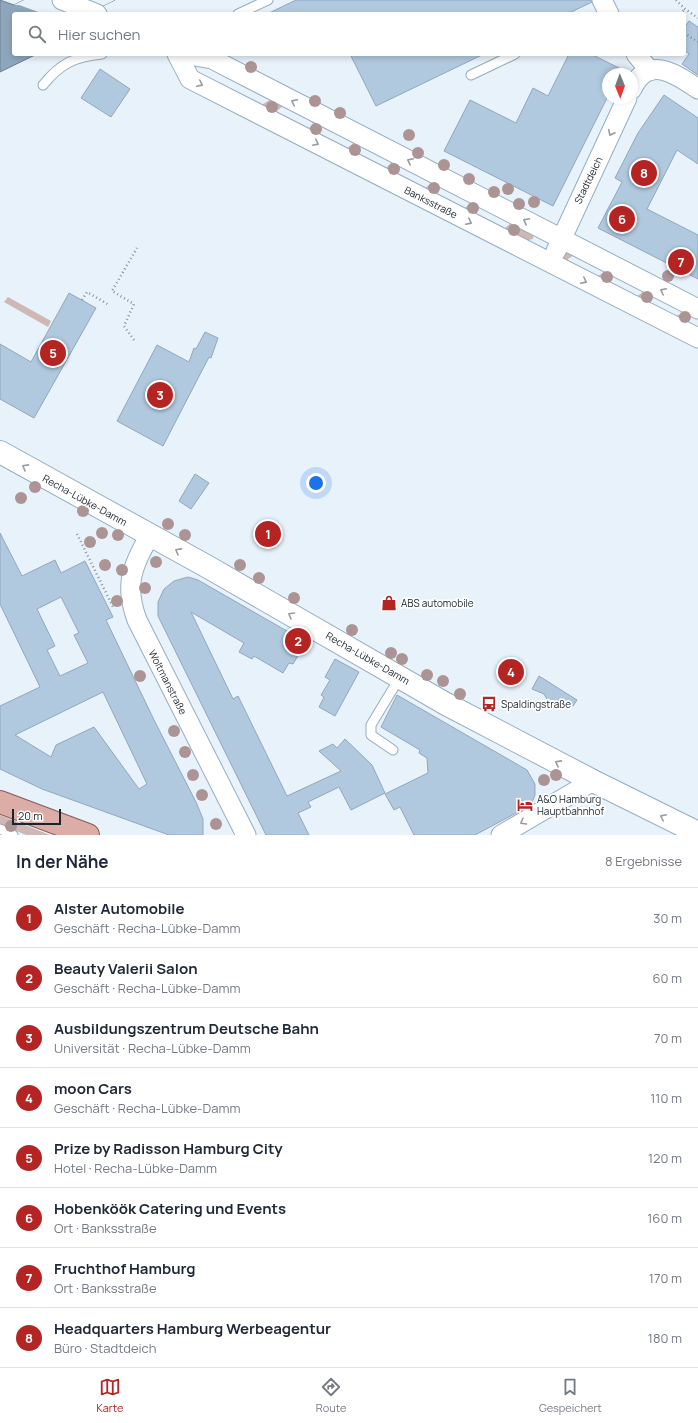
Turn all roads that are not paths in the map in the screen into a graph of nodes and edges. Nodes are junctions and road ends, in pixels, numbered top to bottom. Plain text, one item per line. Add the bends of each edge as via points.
1 (62, 0) edge
2 (268, 0) edge
3 (92, 12) edge
4 (242, 12) edge
5 (86, 56) edge
6 (178, 56) edge
7 (195, 56) edge
8 (511, 56) edge
9 (638, 56) edge
10 (650, 71) junction
11 (471, 75) dead end
12 (638, 79) edge
13 (43, 85) dead end
14 (698, 89) edge
15 (625, 104) edge
16 (560, 238) junction
17 (550, 264) junction
18 (698, 308) edge
19 (698, 338) edge
20 (0, 452) edge
21 (150, 535) junction
22 (400, 676) junction
23 (393, 750) dead end
24 (592, 781) junction
25 (0, 802) edge
26 (0, 830) edge
27 (241, 831) edge
28 (698, 833) edge
29 (13, 835) edge
30 (88, 835) edge
31 (501, 835) edge

1 - 3 street
2 - 4 lane
5 - 13 lane via 66,63 53,72
6 -> 17 street, Banksstraße via 190,79
16 -> 7 street via 212,59
8 - 11 lane
9 - 10 street
10 - 12 street
10 - 14 street via 665,70 674,73
15 -> 16 street, Stadtdeich
16 - 17 street, Stadtdeich
18 -> 16 street
17 -> 19 street, Banksstraße
21 -> 20 main road, Recha-Lübke-Damm
22 -> 21 main road, Recha-Lübke-Damm
21 - 27 street, Woltmanstraße via 136,560 131,602 137,620
22 - 23 lane via 371,725 371,735
24 -> 22 main road, Recha-Lübke-Damm via 446,704
28 -> 24 main road, Recha-Lübke-Damm
24 -> 31 street
25 - 30 main road
26 - 29 lane

